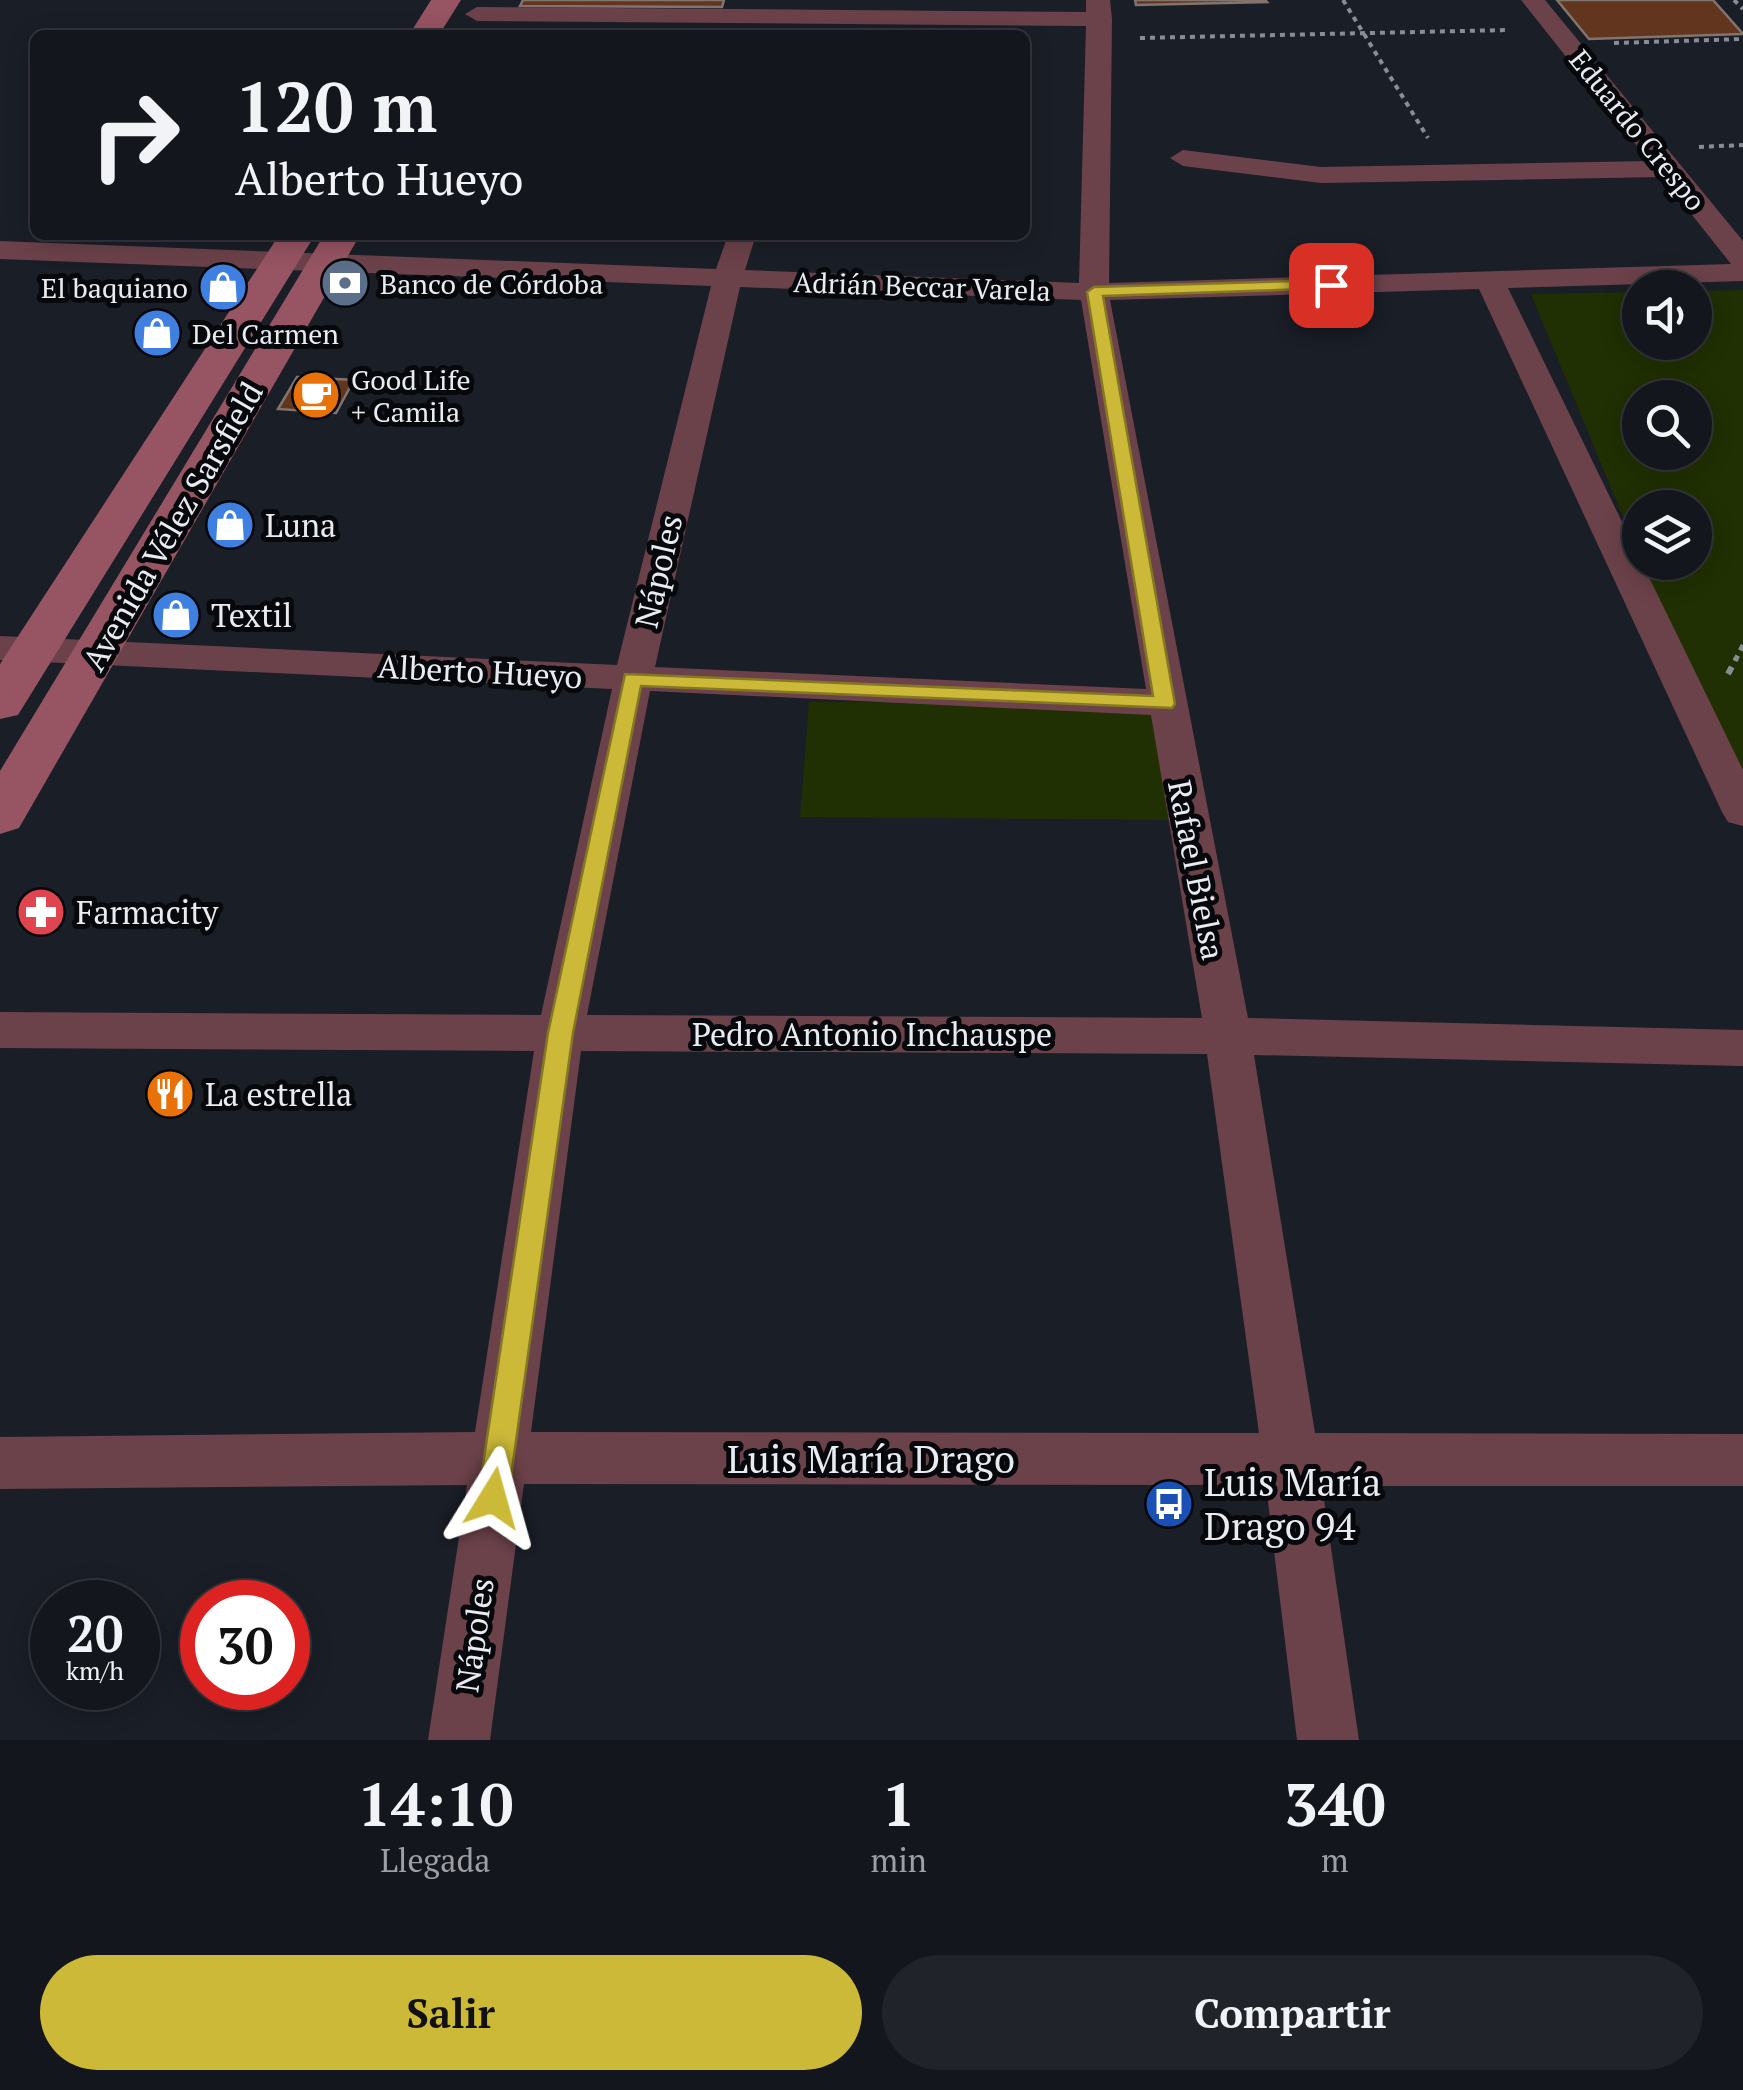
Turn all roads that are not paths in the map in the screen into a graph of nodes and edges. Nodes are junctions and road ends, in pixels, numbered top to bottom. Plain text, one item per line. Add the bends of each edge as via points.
1 (446, 0) edge
2 (1533, 0) edge
3 (475, 16) edge
4 (1099, 19) edge
5 (812, 26) edge
6 (427, 30) edge
7 (1183, 158) dead end
8 (1671, 169) junction
9 (740, 240) edge
10 (311, 249) edge
11 (0, 250) edge
12 (1743, 260) edge
13 (1743, 272) edge
14 (727, 279) junction
15 (1489, 280) junction
16 (1094, 292) junction
17 (17, 649) edge
18 (98, 654) junction
19 (632, 678) junction
20 (0, 703) edge
21 (1165, 704) junction
22 (1743, 812) edge
23 (0, 815) edge
24 (0, 1030) edge
25 (560, 1033) junction
26 (1228, 1036) junction
27 (1743, 1048) edge
28 (498, 1458) junction
29 (1291, 1460) junction
30 (1743, 1460) edge
31 (0, 1463) edge
32 (460, 1740) edge
33 (1328, 1740) edge

1 - 6 main road
2 - 8 street, Eduardo Crespo
3 - 5 street
4 - 5 street
4 - 16 street, Rafael Bielsa
7 - 8 street via 1320,175
8 - 12 street, Eduardo Crespo
9 - 14 street, Nápoles
10 - 11 street, Adrián Beccar Varela
10 - 14 street, Adrián Beccar Varela
10 - 17 main road, Avenida Vélez Sarsfield
10 - 18 main road, Avenida Vélez Sarsfield
13 - 15 street, Adrián Beccar Varela
14 - 16 street, Adrián Beccar Varela
14 - 19 street, Nápoles
15 - 16 street, Adrián Beccar Varela
15 - 22 street
16 - 21 street, Rafael Bielsa
17 - 18 street, Alberto Hueyo
17 - 20 main road, Avenida Vélez Sarsfield
18 - 19 street, Alberto Hueyo
18 - 23 main road, Avenida Vélez Sarsfield
19 - 21 street, Alberto Hueyo
19 - 25 street, Nápoles
21 - 26 street, Rafael Bielsa
24 - 25 street, Pedro Antonio Inchauspe
25 - 26 street, Pedro Antonio Inchauspe
25 - 28 street, Nápoles
26 - 27 street, Pedro Antonio Inchauspe
26 - 29 street, Rafael Bielsa
28 - 29 street, Luis María Drago
28 - 31 street, Luis María Drago
28 - 32 street, Nápoles
29 - 30 street, Luis María Drago
29 - 33 street, Rafael Bielsa

